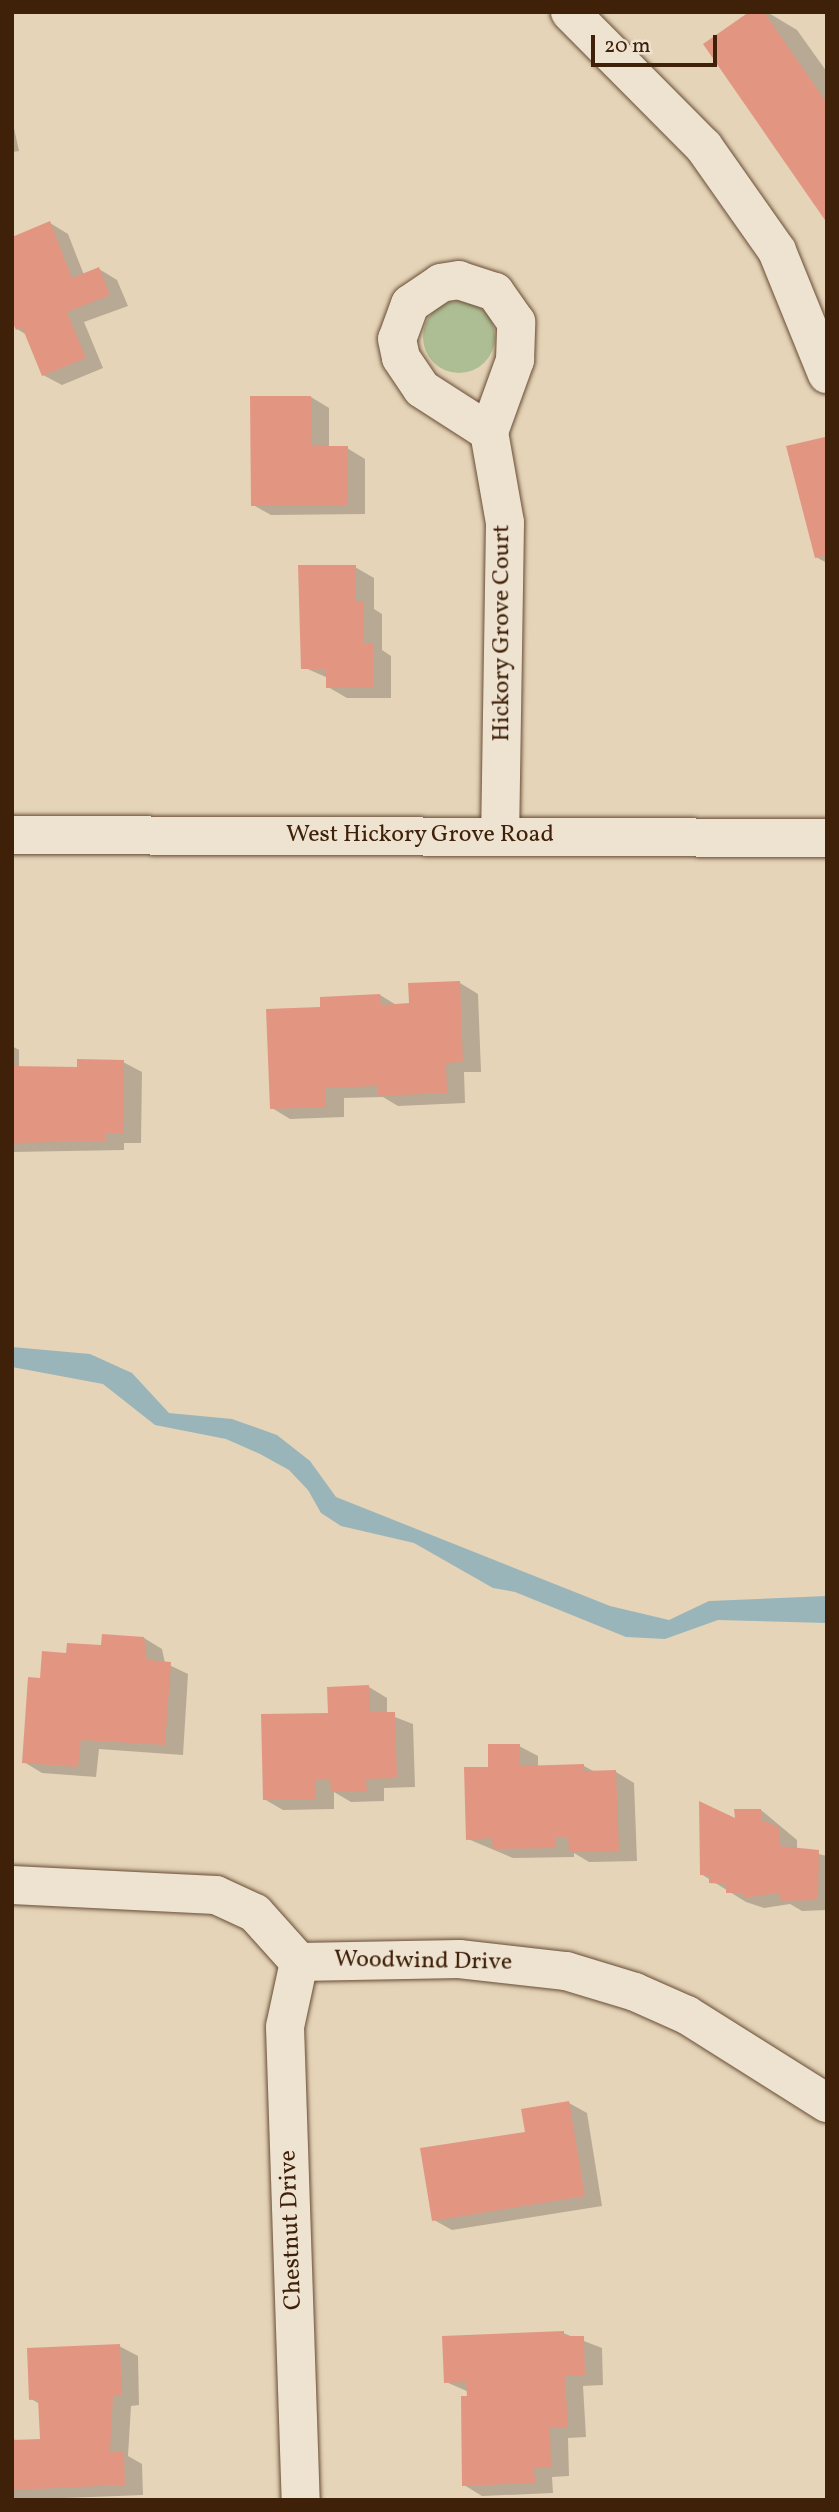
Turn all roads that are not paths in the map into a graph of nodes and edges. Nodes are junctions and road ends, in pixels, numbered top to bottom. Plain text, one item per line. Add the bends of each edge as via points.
1 (584, 17) edge
2 (817, 314) edge
3 (827, 374) edge
4 (489, 432) dead end
5 (12, 835) edge
6 (500, 836) junction
7 (827, 838) edge
8 (12, 1885) edge
9 (299, 1962) junction
10 (827, 2104) edge
11 (301, 2500) edge

1 - 2 street via 704,147
2 - 3 street
4 - 6 street, Hickory Grove Court via 505,523
5 - 6 street, West Hickory Grove Road
6 - 7 street, West Hickory Grove Road
8 - 9 street, Woodwind Drive via 216,1895 256,1913
9 - 10 street, Woodwind Drive via 459,1959 566,1971 635,1992 687,2015
9 - 11 street, Chestnut Drive via 285,2027

